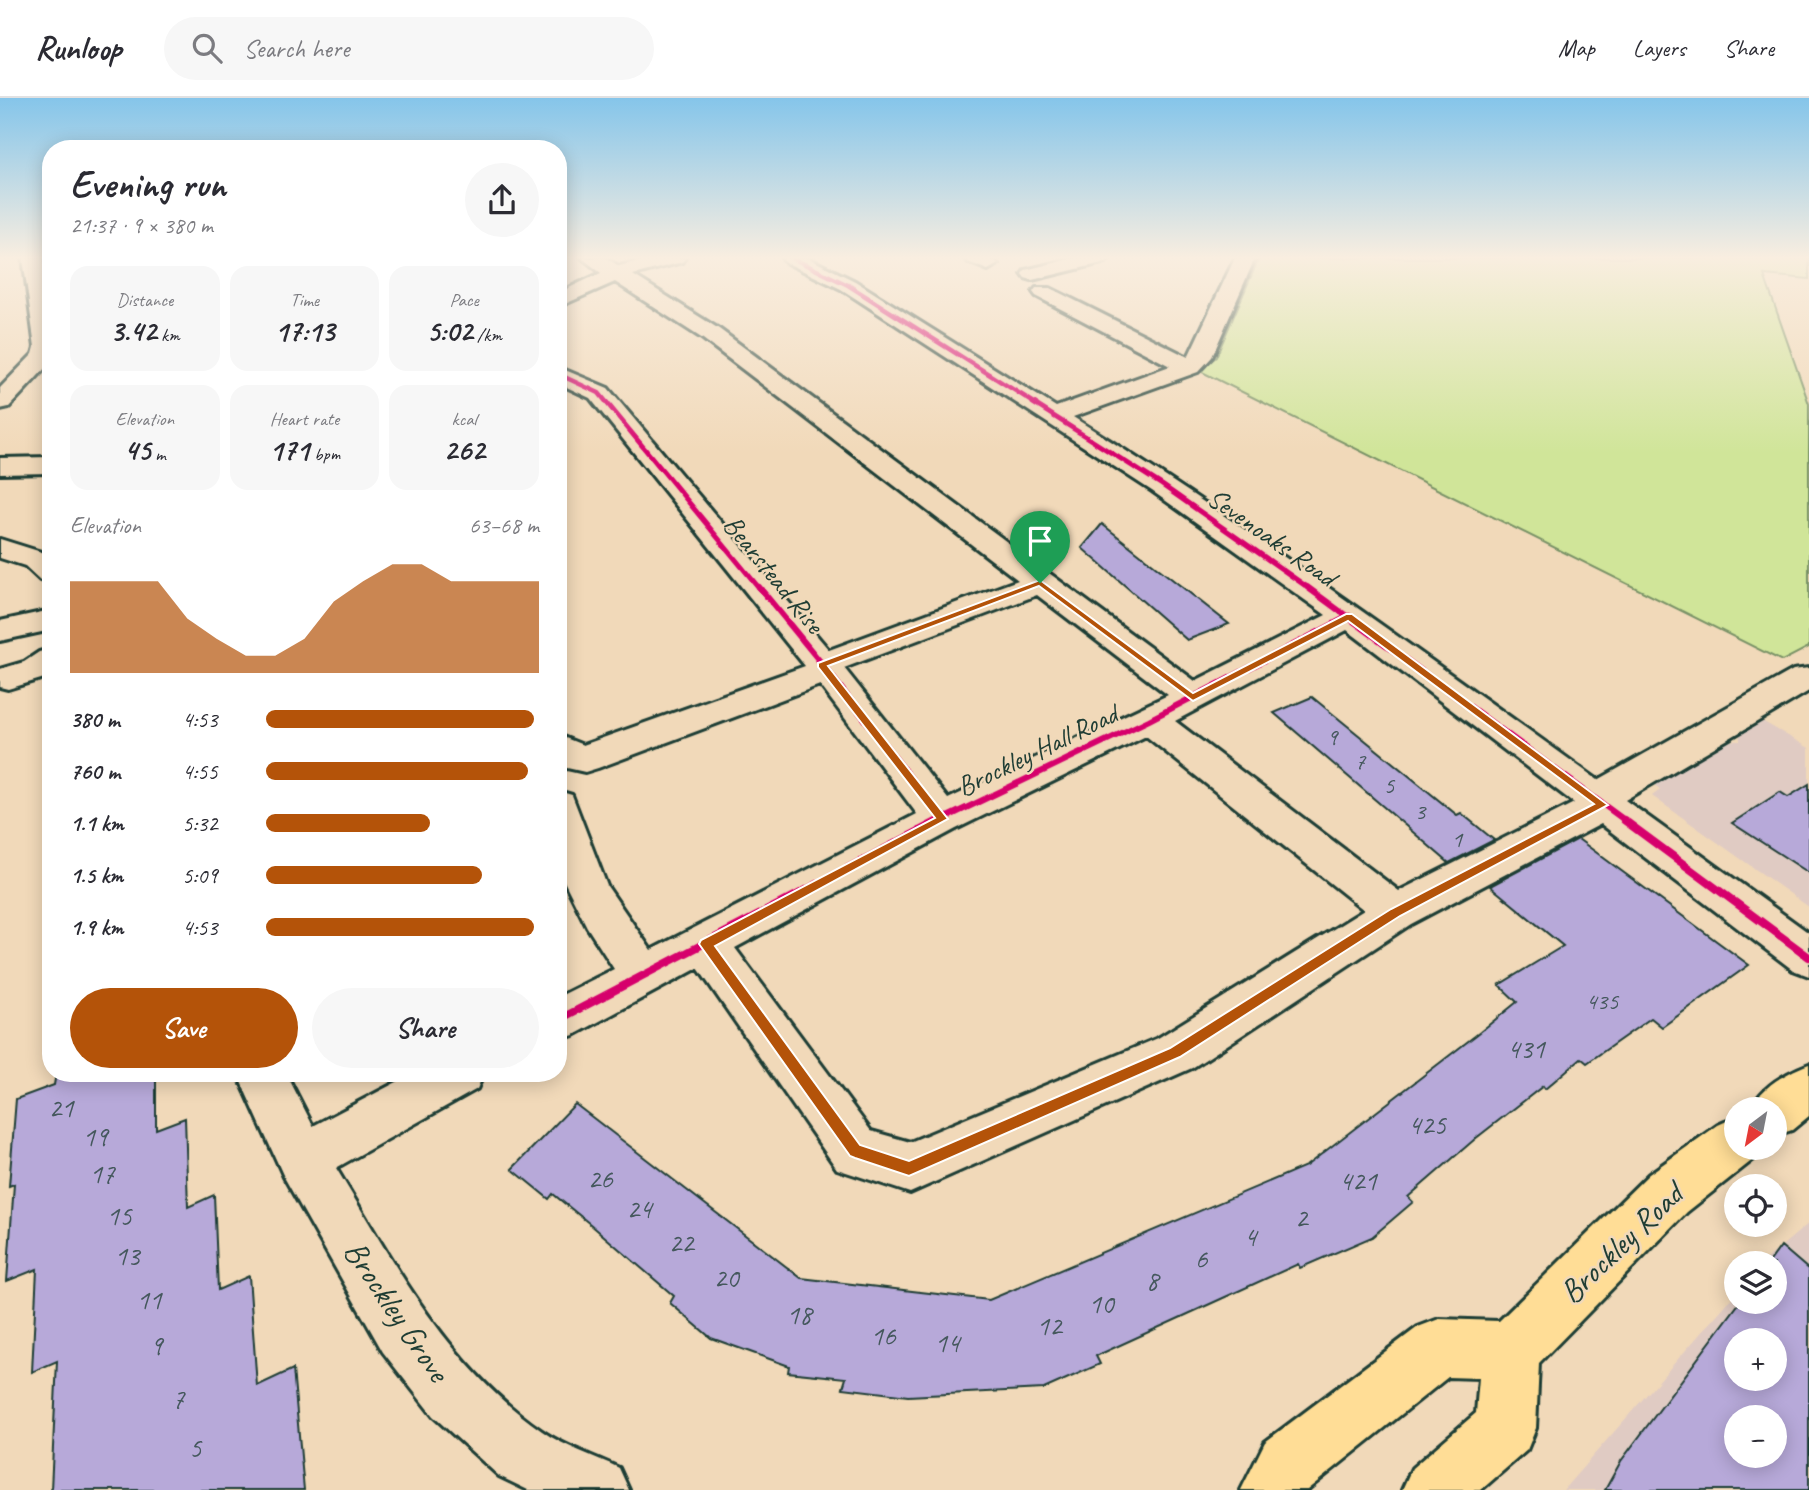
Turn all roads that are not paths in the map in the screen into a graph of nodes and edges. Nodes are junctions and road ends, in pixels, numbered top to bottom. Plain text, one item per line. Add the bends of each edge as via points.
1 (694, 323) edge
2 (907, 323) edge
3 (1110, 323) edge
4 (1216, 323) edge
5 (1190, 367) junction
6 (41, 369) edge
7 (567, 378) edge
8 (0, 402) edge
9 (1053, 416) junction
10 (42, 465) edge
11 (0, 466) edge
12 (0, 548) edge
13 (42, 562) edge
14 (1040, 583) junction
15 (1349, 617) junction
16 (42, 622) edge
17 (0, 631) edge
18 (42, 666) edge
19 (824, 668) junction
20 (8, 678) dead end
21 (1805, 678) dead end
22 (1193, 698) junction
23 (1149, 720) junction
24 (567, 755) edge
25 (1599, 802) junction
26 (942, 819) junction
27 (567, 835) edge
28 (1396, 912) junction
29 (706, 944) junction
30 (1809, 957) edge
31 (644, 975) junction
32 (567, 1015) edge
33 (265, 1082) edge
34 (443, 1082) edge
35 (1809, 1087) edge
36 (1787, 1103) edge
37 (1724, 1151) edge
38 (302, 1159) junction
39 (1511, 1350) junction
40 (597, 1490) edge
41 (1273, 1490) edge
42 (1434, 1490) edge

1 - 14 street
2 - 9 street, Sevenoaks Road
3 - 5 street
4 - 5 street via 1201,357
5 - 9 street
6 - 8 street
7 - 19 street, Bearstead Rise via 599,393
9 - 15 street, Sevenoaks Road via 1162,485
10 - 11 street
12 - 13 street
14 - 19 street
14 - 22 street
15 - 22 street, Brockley Hall Road
15 - 25 street, Sevenoaks Road
16 - 17 street
18 - 20 street
19 - 24 street via 585,759
19 - 26 street, Bearstead Rise
21 - 25 street
22 - 23 street, Brockley Hall Road
23 - 26 street, Brockley Hall Road
23 - 28 street
25 - 28 street
25 - 30 street, Sevenoaks Road
26 - 29 street, Brockley Hall Road
27 - 31 street via 579,876 617,942
28 - 29 street via 1175,1053 909,1168 855,1151
29 - 31 street, Brockley Hall Road
31 - 32 street, Brockley Hall Road
33 - 38 street, Brockley Grove
34 - 38 street
35 - 36 main road
37 - 39 main road, Brockley Road via 1668,1193
38 - 40 street, Brockley Grove via 403,1332 454,1395 521,1454
39 - 41 main road via 1439,1348 1287,1464
39 - 42 main road via 1505,1428

